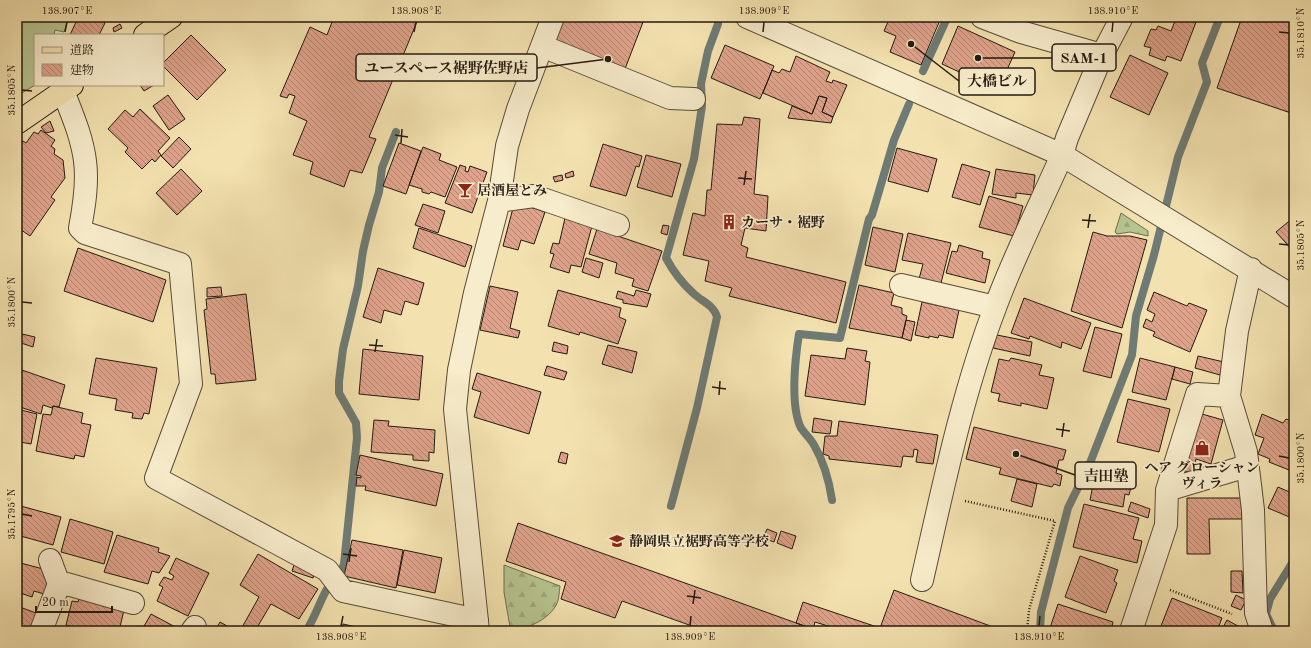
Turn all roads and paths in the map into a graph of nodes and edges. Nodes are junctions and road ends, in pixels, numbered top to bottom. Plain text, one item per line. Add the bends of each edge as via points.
1 (171, 17) edge
2 (553, 17) edge
3 (747, 17) edge
4 (982, 17) edge
5 (1122, 17) edge
6 (146, 34) edge
7 (542, 46) junction
8 (1102, 55) junction
9 (68, 88) edge
10 (694, 99) dead end
11 (17, 123) edge
12 (1062, 155) junction
13 (498, 201) junction
14 (618, 225) dead end
15 (1251, 269) junction
16 (901, 285) dead end
17 (1294, 297) edge
18 (995, 307) junction
19 (1229, 396) junction
20 (1247, 466) junction
21 (1167, 490) junction
22 (941, 496) junction
23 (50, 560) dead end
24 (922, 580) dead end
25 (1149, 582) junction
26 (59, 584) junction
27 (134, 603) dead end
28 (477, 626) edge
29 (1262, 628) edge
30 (42, 631) edge
31 (1027, 631) edge
32 (1131, 631) edge

1 - 6 main road
2 - 7 street
3 - 12 street
4 - 8 street via 1020,32
5 - 8 street
7 - 10 street via 670,98
7 - 13 street via 507,146
8 - 12 street via 1066,138
9 - 11 main road
9 - 28 street via 85,162 85,199 80,228 86,233 180,264 191,384 156,478 327,570 342,591
12 - 15 street
12 - 18 street
13 - 14 street via 534,196
13 - 28 street via 459,370 455,409
15 - 17 street
15 - 19 street via 1237,331
16 - 18 street
18 - 22 street via 967,394
19 - 20 street via 1246,452
19 - 21 street via 1196,394
20 - 21 street
20 - 29 street via 1253,510 1256,613
21 - 25 street via 1166,525
22 - 24 street
22 - 31 path via 1055,521 1029,610
23 - 26 street
25 - 29 path
25 - 32 street
26 - 27 street
26 - 30 street

